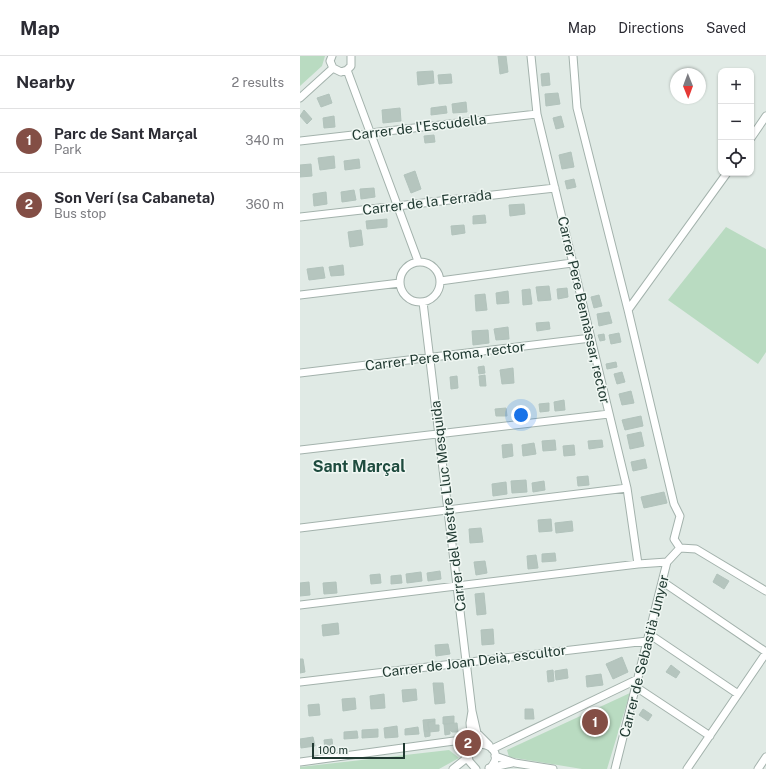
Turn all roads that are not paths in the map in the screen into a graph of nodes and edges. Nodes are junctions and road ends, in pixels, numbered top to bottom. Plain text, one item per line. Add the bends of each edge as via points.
1 (332, 56) edge
2 (351, 56) edge
3 (355, 56) edge
4 (531, 56) edge
5 (573, 56) edge
6 (333, 68) junction
7 (347, 70) junction
8 (300, 98) edge
9 (537, 114) junction
10 (766, 116) edge
11 (370, 133) junction
12 (754, 134) edge
13 (300, 141) edge
14 (725, 176) edge
15 (555, 188) junction
16 (397, 206) junction
17 (300, 217) edge
18 (418, 261) junction
19 (572, 263) junction
20 (440, 281) junction
21 (400, 283) junction
22 (300, 295) edge
23 (423, 302) junction
24 (628, 310) junction
25 (591, 338) junction
26 (430, 358) junction
27 (300, 373) edge
28 (609, 414) junction
29 (439, 434) junction
30 (300, 450) edge
31 (627, 488) junction
32 (448, 510) junction
33 (300, 528) edge
34 (680, 548) junction
35 (668, 562) junction
36 (638, 564) junction
37 (662, 582) junction
38 (457, 586) junction
39 (766, 591) edge
40 (300, 605) edge
41 (649, 634) junction
42 (647, 641) junction
43 (766, 652) edge
44 (466, 662) junction
45 (638, 679) junction
46 (300, 682) edge
47 (636, 687) junction
48 (738, 694) junction
49 (472, 711) junction
50 (710, 736) junction
51 (491, 747) junction
52 (470, 753) junction
53 (495, 756) junction
54 (766, 757) edge
55 (300, 762) edge
56 (515, 763) junction
57 (474, 768) edge
58 (489, 768) edge
59 (454, 769) edge
60 (553, 769) edge
61 (615, 769) edge
62 (687, 769) edge
63 (758, 769) edge

1 - 6 street via 330,61
2 - 3 street
2 - 7 street via 351,66
4 - 9 street, Carrer Pere Bennàssar, rector
5 - 24 street via 577,108
6 - 7 street via 341,72
6 - 8 street
7 - 11 street
9 - 11 street, Carrer de l'Escudella
9 - 15 street, Carrer Pere Bennàssar, rector
10 - 12 street
11 - 13 street, Carrer de l'Escudella
11 - 16 street
14 - 24 street
15 - 16 street, Carrer de la Ferrada
15 - 19 street, Carrer Pere Bennàssar, rector
16 - 17 street, Carrer de la Ferrada
16 - 18 street
18 - 20 street via 431,264 436,269
18 - 21 street via 406,266
19 - 20 street
19 - 25 street, Carrer Pere Bennàssar, rector
20 - 23 street via 440,287 434,297
21 - 22 street
21 - 23 street via 410,300
23 - 26 street, Carrer del Mestre Lluc Mesquida
24 - 34 street via 674,504 680,516 674,539
25 - 26 street, Carrer Pere Roma, rector
25 - 28 street, Carrer Pere Bennàssar, rector
26 - 27 street, Carrer Pere Roma, rector
26 - 29 street, Carrer del Mestre Lluc Mesquida
28 - 29 street
28 - 31 street, Carrer Pere Bennàssar, rector
29 - 30 street
29 - 32 street, Carrer del Mestre Lluc Mesquida
31 - 32 street
31 - 36 street, Carrer Pere Bennàssar, rector
32 - 33 street
32 - 38 street, Carrer del Mestre Lluc Mesquida
34 - 35 street, Carrer de Sebastià Junyer
34 - 39 street via 696,549
35 - 36 street
35 - 37 street, Carrer de Sebastià Junyer
36 - 38 street
37 - 41 street, Carrer de Sebastià Junyer
37 - 43 street
38 - 40 street
38 - 44 street, Carrer del Mestre Lluc Mesquida
41 - 42 street, Carrer de Sebastià Junyer
41 - 48 street
42 - 44 street, Carrer de Joan Deià, escultor
42 - 45 street, Carrer de Sebastià Junyer
43 - 48 street
44 - 46 street, Carrer de Joan Deià, escultor
44 - 49 street, Carrer del Mestre Lluc Mesquida
45 - 47 street, Carrer de Sebastià Junyer
45 - 51 street
47 - 50 street
47 - 61 street, Carrer de Sebastià Junyer
48 - 50 street
49 - 51 street, Carrer del Mestre Lluc Mesquida via 477,732
49 - 52 street, Carrer del Mestre Lluc Mesquida
50 - 62 street
51 - 52 street via 480,743
51 - 53 street, Carrer del Mestre Lluc Mesquida
52 - 55 street via 461,743 454,741
52 - 57 street
52 - 59 street
53 - 56 street
53 - 58 street
54 - 63 street
56 - 58 street
56 - 60 street
57 - 59 street

